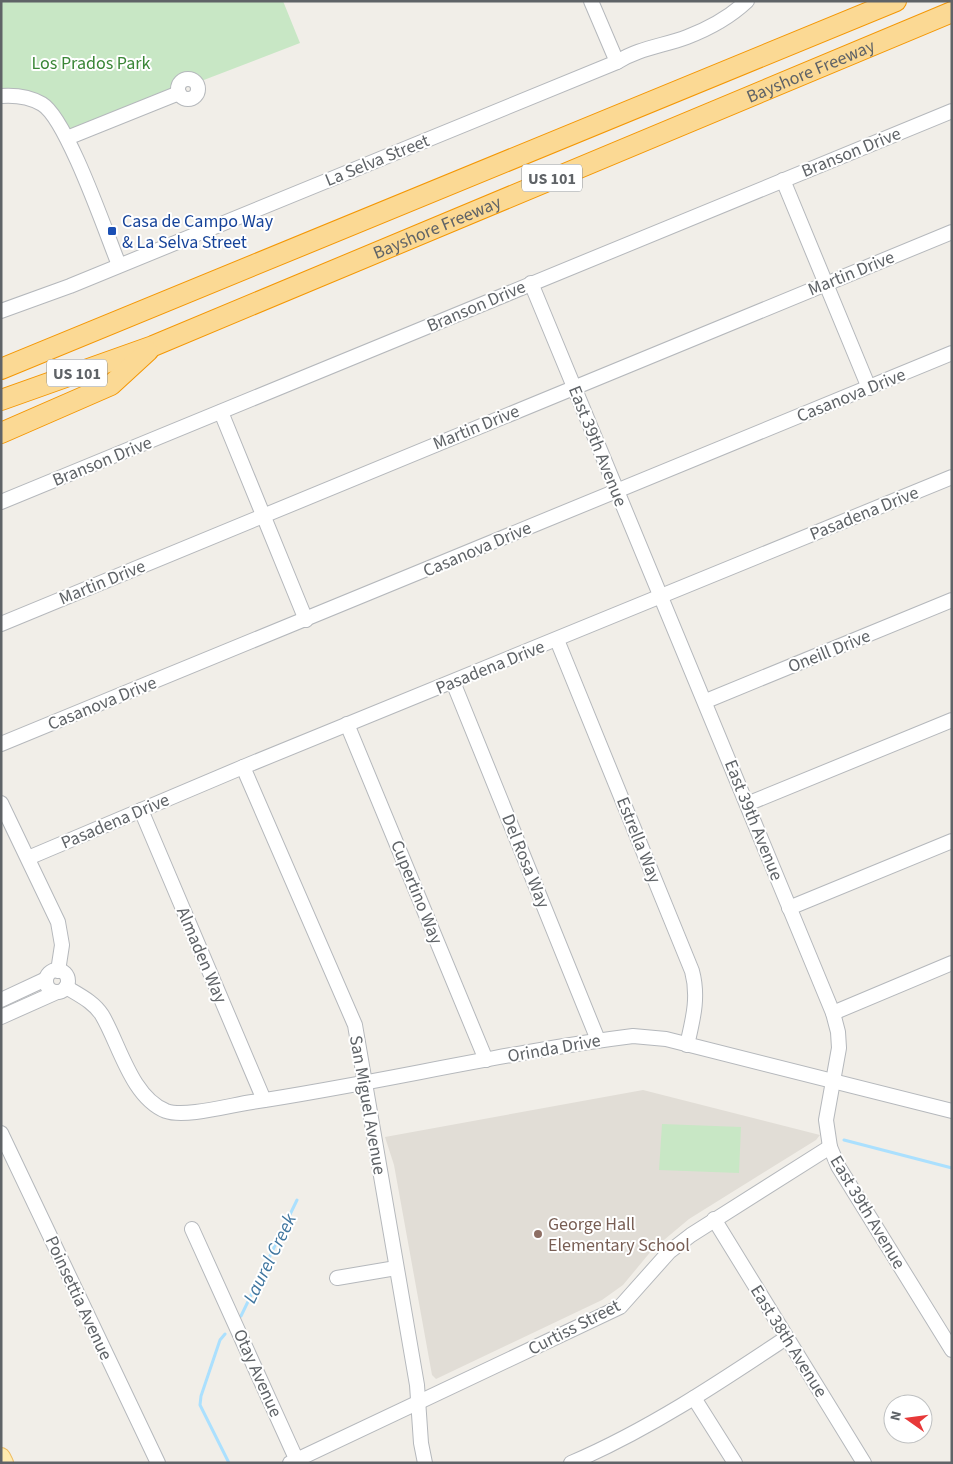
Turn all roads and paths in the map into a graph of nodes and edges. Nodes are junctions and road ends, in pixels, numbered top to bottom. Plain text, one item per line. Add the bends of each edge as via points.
1 (592, 1) edge
2 (747, 1) edge
3 (896, 1) edge
4 (952, 12) edge
5 (618, 62) junction
6 (178, 93) dead end
7 (1, 96) edge
8 (952, 111) edge
9 (67, 138) junction
10 (783, 180) junction
11 (952, 232) edge
12 (119, 265) junction
13 (531, 283) junction
14 (827, 283) junction
15 (1, 311) edge
16 (153, 346) junction
17 (952, 353) edge
18 (1, 369) edge
19 (574, 387) junction
20 (869, 388) junction
21 (1, 400) edge
22 (221, 412) junction
23 (1, 433) edge
24 (952, 477) edge
25 (616, 491) junction
26 (1, 502) edge
27 (262, 516) junction
28 (660, 596) junction
29 (952, 600) edge
30 (306, 620) junction
31 (1, 624) edge
32 (557, 640) junction
33 (453, 682) junction
34 (706, 701) junction
35 (952, 720) edge
36 (348, 724) junction
37 (1, 744) edge
38 (243, 767) junction
39 (1, 804) edge
40 (747, 804) junction
41 (141, 810) junction
42 (952, 841) edge
43 (28, 858) junction
44 (789, 908) junction
45 (952, 963) edge
46 (58, 971) junction
47 (46, 979) junction
48 (62, 990) junction
49 (1, 1000) edge
50 (833, 1013) junction
51 (1, 1017) edge
52 (598, 1040) junction
53 (687, 1045) junction
54 (486, 1060) junction
55 (832, 1081) junction
56 (363, 1084) junction
57 (264, 1100) junction
58 (952, 1111) edge
59 (1, 1133) edge
60 (830, 1147) junction
61 (714, 1219) junction
62 (192, 1229) dead end
63 (396, 1268) junction
64 (337, 1278) dead end
65 (786, 1338) junction
66 (952, 1350) edge
67 (694, 1398) junction
68 (418, 1403) junction
69 (1, 1457) edge
70 (295, 1462) edge
71 (4, 1463) edge
72 (158, 1463) edge
73 (425, 1463) edge
74 (571, 1463) edge
75 (734, 1463) edge
76 (864, 1463) edge

1 - 5 street
2 - 5 street, La Selva Street via 710,26 686,37 631,53
3 - 18 highway, Bayshore Freeway / US 101
4 - 16 highway, Bayshore Freeway / US 101
5 - 12 street, La Selva Street
6 - 9 street
7 - 9 street via 23,97 42,105 56,117
8 - 10 street, Branson Drive
9 - 12 street
10 - 13 street, Branson Drive
10 - 14 street
11 - 14 street, Martin Drive
12 - 15 street, La Selva Street
13 - 19 street, East 39th Avenue
13 - 22 street, Branson Drive
14 - 19 street, Martin Drive
14 - 20 street
16 - 21 highway, Bayshore Freeway / US 101
16 - 23 highway via 111,385
17 - 20 street, Casanova Drive
19 - 25 street, East 39th Avenue
19 - 27 street, Martin Drive
20 - 25 street, Casanova Drive
22 - 26 street, Branson Drive
22 - 27 street
24 - 28 street, Pasadena Drive
25 - 28 street, East 39th Avenue
25 - 30 street, Casanova Drive
27 - 30 street
27 - 31 street, Martin Drive
28 - 32 street, Pasadena Drive
28 - 34 street, East 39th Avenue
29 - 34 street, Oneill Drive
30 - 37 street, Casanova Drive
32 - 33 street, Pasadena Drive
32 - 53 street, Estrella Way via 692,971 695,1009
33 - 36 street, Pasadena Drive
33 - 52 street, Del Rosa Way
34 - 40 street, East 39th Avenue
35 - 40 street
36 - 38 street, Pasadena Drive
36 - 54 street, Cupertino Way
38 - 41 street, Pasadena Drive
38 - 56 street, San Miguel Avenue via 355,1025
39 - 43 street
40 - 44 street, East 39th Avenue
41 - 43 street, Pasadena Drive
41 - 57 street, Almaden Way
42 - 44 street
43 - 46 street via 58,922 62,945
44 - 50 street, East 39th Avenue
45 - 50 street
46 - 47 street via 50,972
46 - 48 street via 67,977
47 - 48 street via 49,988
47 - 49 street
48 - 51 street
48 - 57 street, Orinda Drive via 86,998 101,1014 134,1082 166,1111 183,1113
50 - 55 street, East 39th Avenue via 839,1048
52 - 53 street, Orinda Drive via 632,1036 666,1039
52 - 54 street, Orinda Drive
53 - 55 street, Orinda Drive
54 - 56 street, Orinda Drive
55 - 58 street, Orinda Drive
55 - 60 street, East 39th Avenue via 826,1120
56 - 57 street, Orinda Drive
56 - 63 street, San Miguel Avenue
59 - 72 street, Poinsettia Avenue
60 - 61 street, Curtiss Street
60 - 66 street, East 39th Avenue via 838,1166
61 - 65 street, East 38th Avenue
61 - 68 street, Curtiss Street via 669,1252 620,1307
62 - 70 street, Otay Avenue
63 - 64 street
63 - 68 street, San Miguel Avenue
65 - 67 street
65 - 76 street, East 38th Avenue
67 - 74 street via 611,1446
67 - 75 street
68 - 70 street, Curtiss Street
68 - 73 street, San Miguel Avenue
69 - 71 main road

